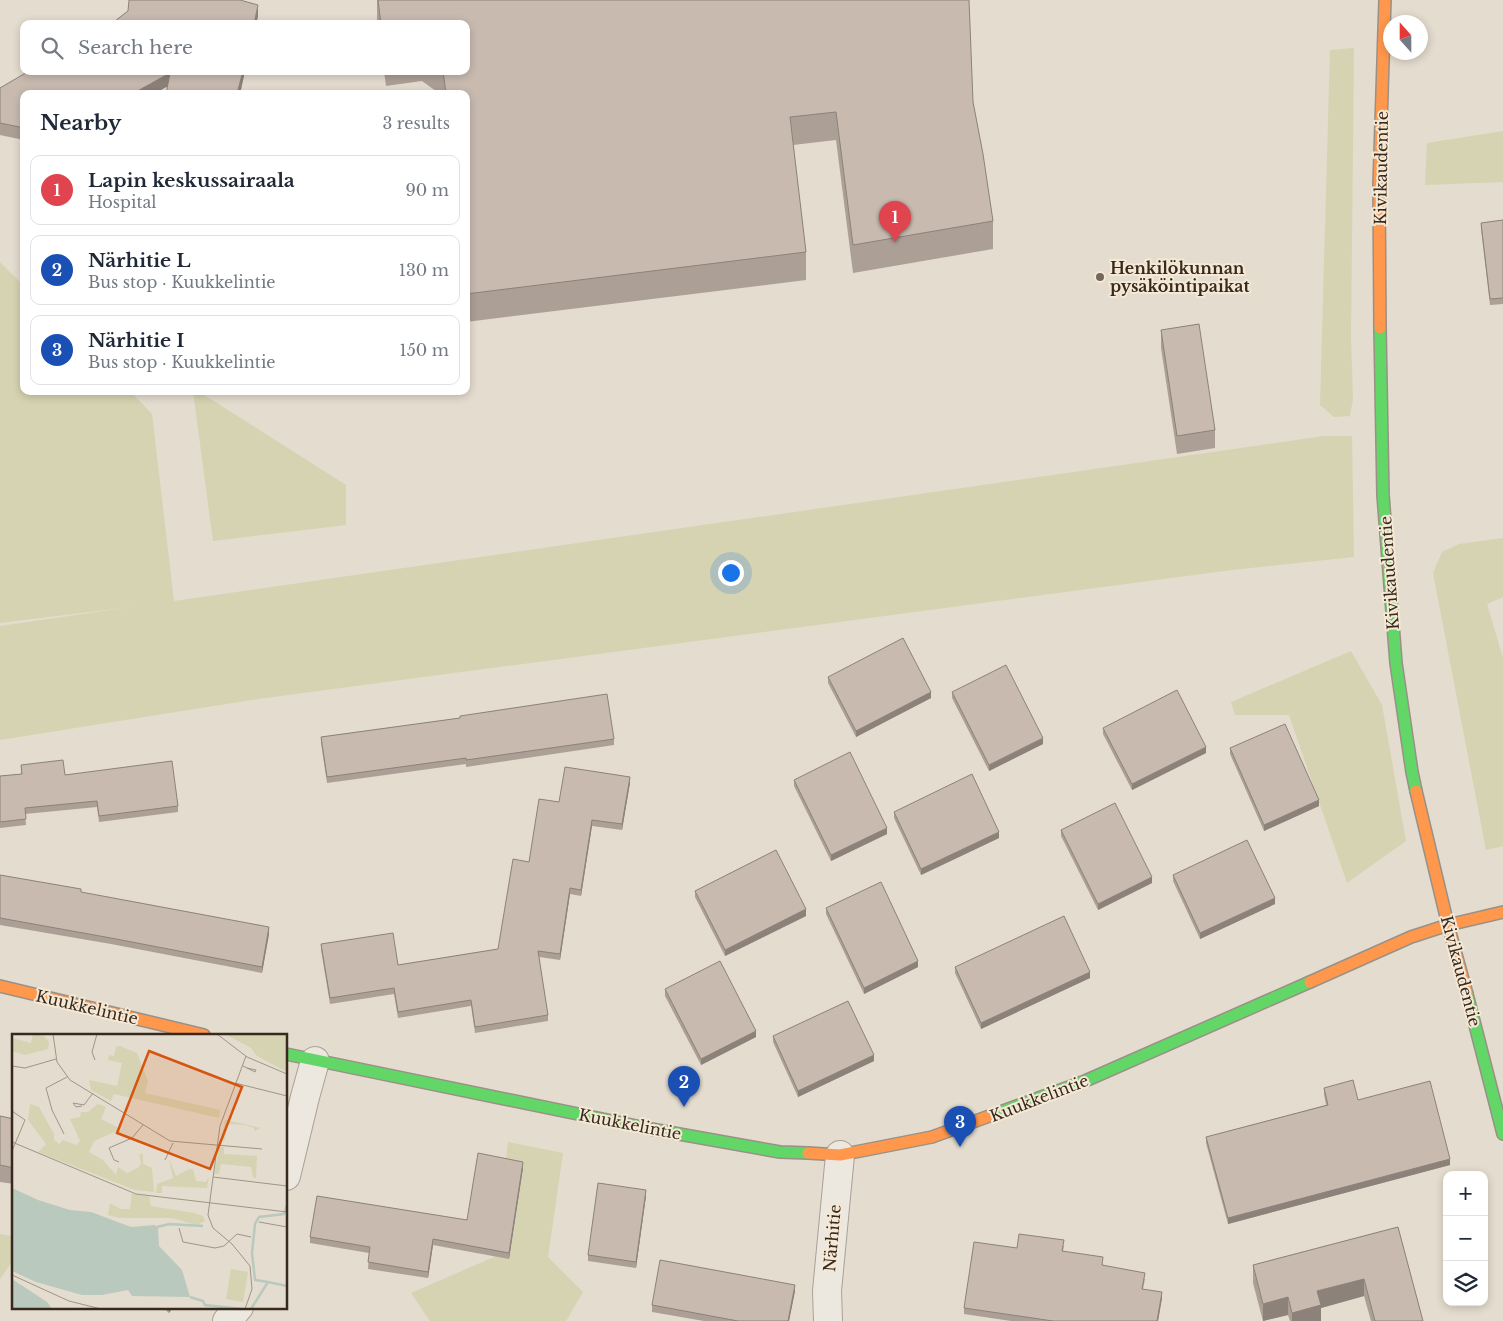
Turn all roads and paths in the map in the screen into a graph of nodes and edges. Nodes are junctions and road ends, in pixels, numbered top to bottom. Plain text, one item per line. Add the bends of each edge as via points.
1 (1385, 0) edge
2 (1503, 912) edge
3 (1448, 925) junction
4 (0, 986) edge
5 (200, 1034) edge
6 (288, 1054) edge
7 (316, 1061) junction
8 (1503, 1134) edge
9 (840, 1155) junction
10 (288, 1168) edge
11 (237, 1308) edge
12 (227, 1321) edge
13 (828, 1321) edge

1 - 3 street, Kivikaudentie via 1380,185 1383,495 1396,663 1412,772
2 - 3 street, Kuukkelintie
3 - 8 street, Kivikaudentie
3 - 9 street, Kuukkelintie via 1411,937 1076,1084 932,1137
4 - 5 street, Kuukkelintie
6 - 7 street, Kuukkelintie
7 - 9 street, Kuukkelintie via 650,1129 780,1152
7 - 10 street
9 - 13 street, Närhitie via 827,1290
11 - 12 street

